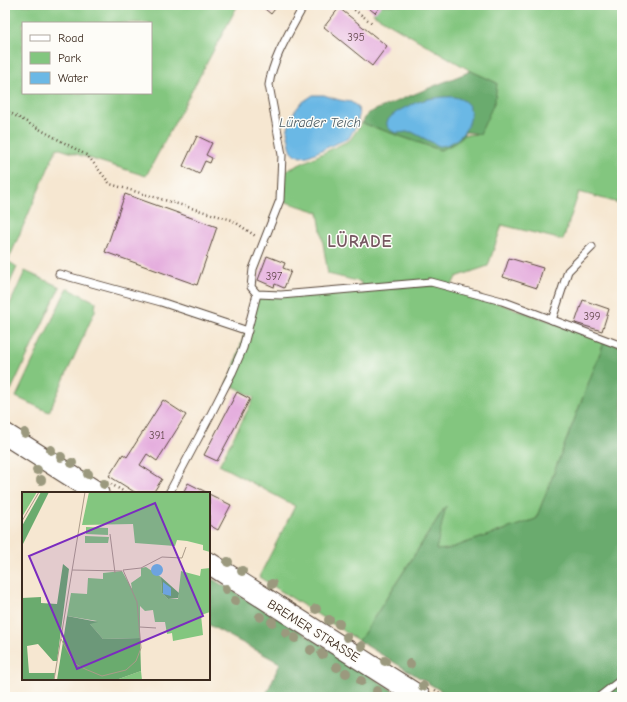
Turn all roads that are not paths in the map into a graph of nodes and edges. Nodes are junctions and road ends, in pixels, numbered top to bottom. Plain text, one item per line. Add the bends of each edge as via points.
1 (304, 5) edge
2 (592, 247) dead end
3 (59, 274) dead end
4 (257, 294) junction
5 (552, 320) junction
6 (248, 331) junction
7 (622, 346) edge
8 (5, 434) edge
9 (96, 492) edge
10 (171, 492) edge
11 (210, 564) edge
12 (622, 679) edge
13 (420, 697) edge
14 (599, 697) edge

1 - 4 lane via 270,76 269,85 282,155 282,173 280,200 254,269 251,287
2 - 5 lane via 568,271
3 - 6 lane via 161,302
4 - 5 lane via 281,295 431,282 502,301
4 - 6 lane
5 - 7 lane
6 - 10 lane via 232,373
8 - 9 main road
11 - 13 main road, BREMER STRASSE
12 - 14 lane

